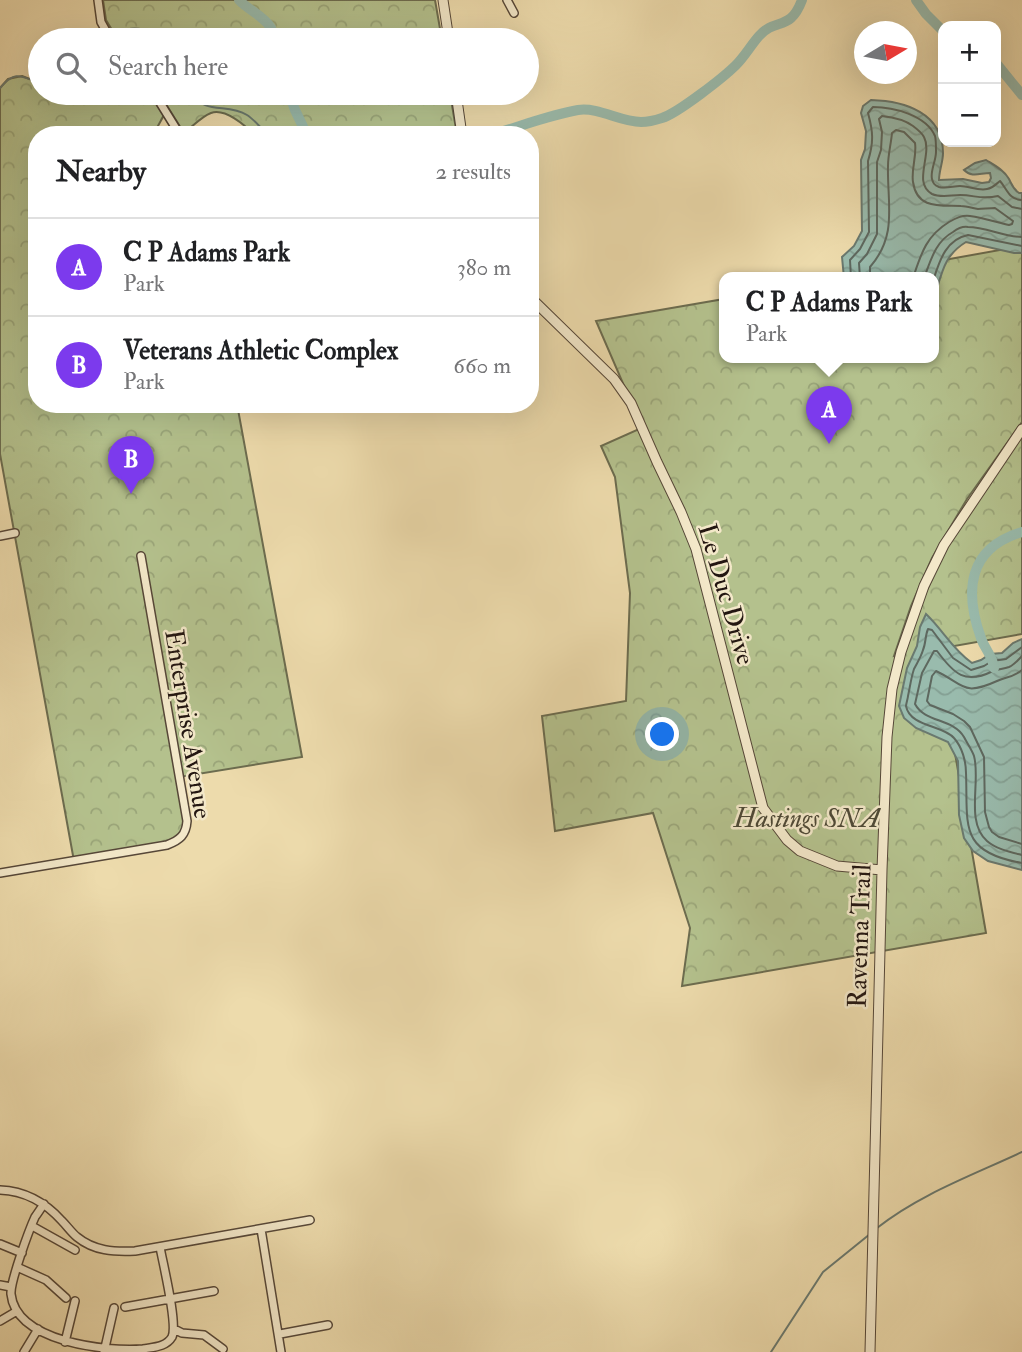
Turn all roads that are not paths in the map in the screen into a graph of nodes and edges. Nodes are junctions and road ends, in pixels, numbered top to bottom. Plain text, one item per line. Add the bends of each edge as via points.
1 (98, 0) edge
2 (443, 0) edge
3 (507, 0) edge
4 (514, 13) dead end
5 (104, 28) edge
6 (447, 28) edge
7 (161, 105) edge
8 (458, 105) edge
9 (174, 126) edge
10 (461, 126) edge
11 (539, 306) edge
12 (1022, 429) edge
13 (15, 533) dead end
14 (0, 536) edge
15 (141, 556) dead end
16 (882, 870) junction
17 (0, 873) edge
18 (0, 1190) edge
19 (44, 1204) junction
20 (310, 1220) dead end
21 (32, 1226) junction
22 (261, 1229) junction
23 (0, 1244) edge
24 (160, 1247) junction
25 (75, 1250) dead end
26 (22, 1253) junction
27 (17, 1267) junction
28 (0, 1285) edge
29 (11, 1287) junction
30 (214, 1291) dead end
31 (66, 1298) dead end
32 (170, 1298) junction
33 (75, 1301) dead end
34 (125, 1307) dead end
35 (114, 1308) dead end
36 (17, 1311) junction
37 (0, 1321) edge
38 (328, 1325) dead end
39 (38, 1329) junction
40 (174, 1329) junction
41 (280, 1334) junction
42 (165, 1343) junction
43 (66, 1345) edge
44 (223, 1349) dead end
45 (104, 1351) edge
46 (137, 1351) edge
47 (24, 1352) edge
48 (171, 1352) edge
49 (282, 1352) edge
50 (870, 1352) edge

1 - 5 street
2 - 6 street
3 - 4 street
7 - 9 street
8 - 10 street
11 - 16 street, Le Duc Drive via 614,379 631,403 681,512 696,549 763,808 800,851 837,866
12 - 16 street, Ravenna Trail via 944,545 923,586 901,652 887,737
13 - 14 street
15 - 17 street, Enterprise Avenue via 186,829 167,845
16 - 50 street, Ravenna Trail
18 - 19 street via 31,1196
19 - 21 street
19 - 24 street via 77,1237 102,1250
20 - 22 street
21 - 25 street
21 - 26 street
22 - 24 street
22 - 41 street
23 - 26 street
24 - 32 street
26 - 27 street
27 - 29 street
27 - 31 street via 46,1280
28 - 29 street
29 - 36 street
30 - 32 street
32 - 34 street
32 - 40 street
33 - 43 street
35 - 45 street
36 - 37 street
36 - 39 street
38 - 41 street
39 - 43 street
39 - 47 street
40 - 42 street
40 - 44 street via 204,1335
41 - 49 street
42 - 46 street
42 - 48 street
43 - 45 street
45 - 46 street

